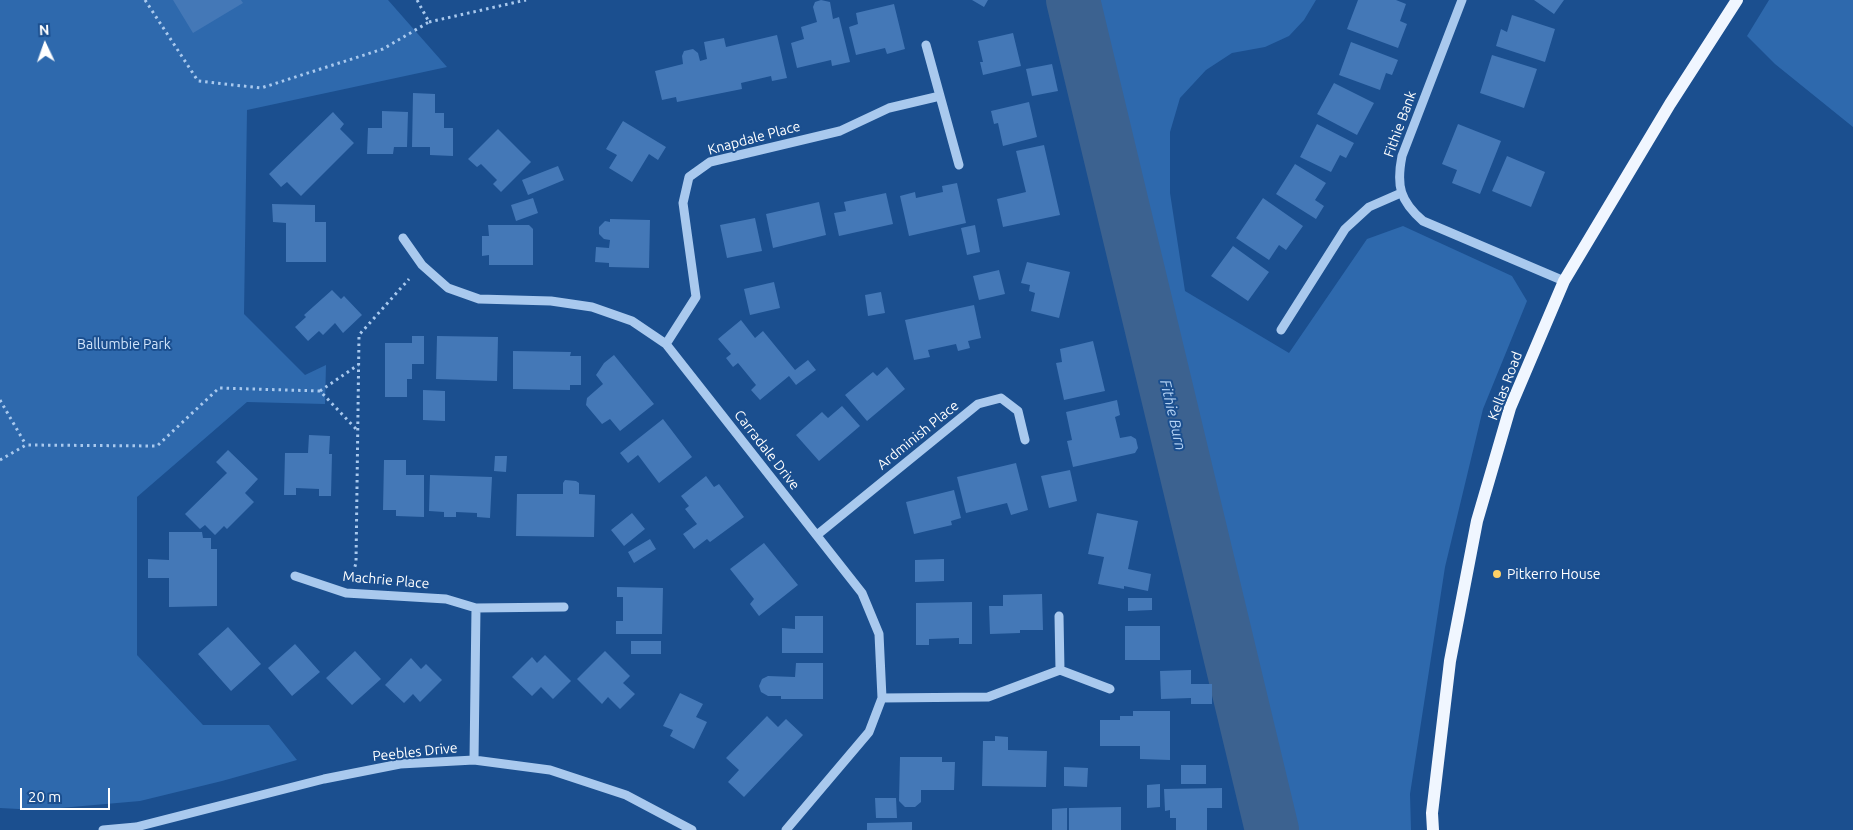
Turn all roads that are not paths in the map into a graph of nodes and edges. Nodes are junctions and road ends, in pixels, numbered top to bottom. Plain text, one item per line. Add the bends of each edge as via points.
1 (1462, 0) edge
2 (1737, 0) edge
3 (926, 45) dead end
4 (940, 96) junction
5 (959, 165) dead end
6 (1401, 193) junction
7 (403, 238) dead end
8 (1564, 281) junction
9 (1281, 330) dead end
10 (666, 344) junction
11 (1025, 440) dead end
12 (817, 535) junction
13 (295, 576) dead end
14 (564, 607) dead end
15 (476, 608) junction
16 (1059, 616) dead end
17 (1060, 670) junction
18 (1110, 689) dead end
19 (882, 698) junction
20 (474, 760) junction
21 (103, 830) edge
22 (692, 830) edge
23 (786, 830) edge
24 (1433, 830) edge

1 - 6 street, Fithie Bank via 1402,156 1398,173
2 - 8 main road, Kellas Road via 1670,104
3 - 4 street
4 - 5 street
4 - 10 street, Knapdale Place via 889,108 840,131 710,162 689,177 683,203 696,297
6 - 8 street, Fithie Bank via 1409,209 1423,221
6 - 9 street via 1369,207 1345,228
7 - 10 street, Carradale Drive via 422,265 448,288 479,299 551,301 592,307 632,321
8 - 24 main road, Kellas Road via 1510,408 1477,521 1450,661 1432,813
10 - 12 street, Carradale Drive
11 - 12 street, Ardminish Place via 1018,411 1001,398 978,404
12 - 19 street, Carradale Drive via 862,593 879,634
13 - 15 street, Machrie Place via 346,593 446,599
14 - 15 street, Machrie Place
15 - 20 street
16 - 17 street
17 - 18 street
17 - 19 street via 988,697
19 - 23 street, Carradale Drive via 869,732
20 - 21 street, Peebles Drive via 400,764 324,779 136,827
20 - 22 street, Peebles Drive via 550,770 626,795

